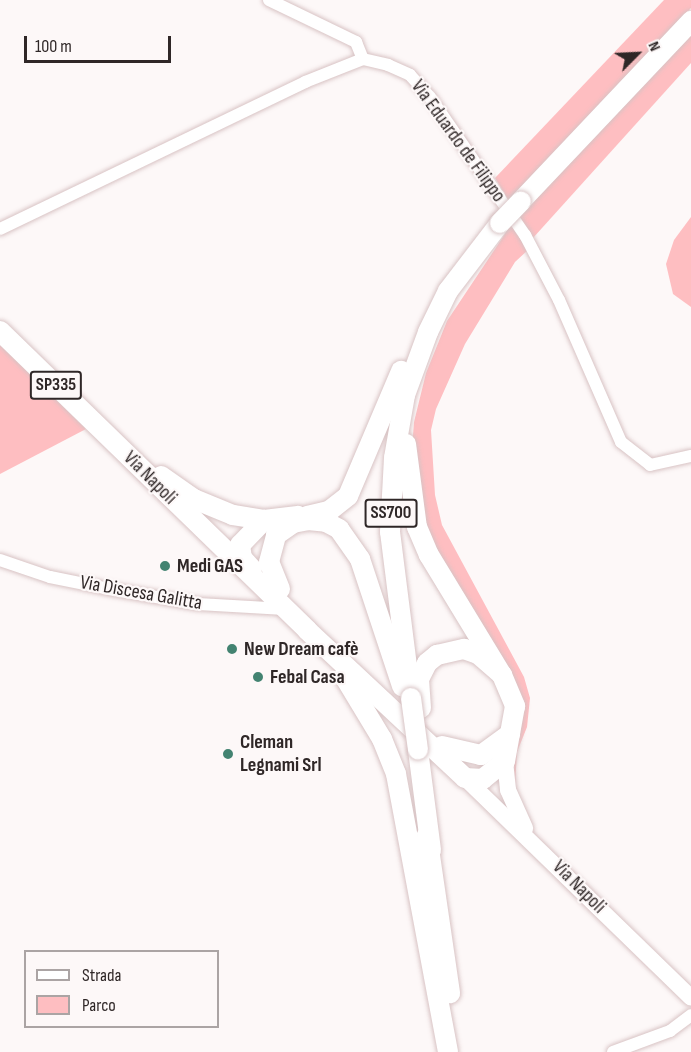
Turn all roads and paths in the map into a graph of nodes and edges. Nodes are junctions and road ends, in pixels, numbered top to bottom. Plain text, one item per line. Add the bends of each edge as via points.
1 (269, 0) edge
2 (691, 21) edge
3 (363, 59) junction
4 (0, 229) edge
5 (439, 308) junction
6 (0, 331) edge
7 (428, 332) junction
8 (112, 440) junction
9 (691, 456) edge
10 (159, 475) junction
11 (264, 520) junction
12 (240, 551) junction
13 (0, 560) edge
14 (280, 588) junction
15 (286, 609) junction
16 (307, 630) junction
17 (326, 649) junction
18 (502, 675) junction
19 (412, 699) junction
20 (510, 734) junction
21 (424, 749) junction
22 (481, 755) junction
23 (505, 761) junction
24 (465, 778) junction
25 (533, 842) junction
26 (691, 998) edge
27 (691, 1015) edge
28 (448, 1052) edge
29 (458, 1052) edge
30 (613, 1052) edge

1 - 3 street via 356,42
2 - 5 main road, SS700, bridge via 500,223
3 - 4 street via 305,82
3 - 9 street, Via Eduardo de Filippo via 410,75 430,97 525,236 559,300 621,442 650,465
5 - 7 main road, SS700
5 - 11 main road via 424,322 348,496 329,511
6 - 8 main road, SP335
7 - 18 main road via 427,356 407,425 405,459 411,500 429,555
7 - 19 main road, SS700 via 405,395 392,481 392,559
8 - 10 main road, Via Napoli
8 - 15 main road, Via Napoli
10 - 11 main road via 207,505 233,515
10 - 12 main road, Via Napoli
11 - 12 main road via 243,540
12 - 14 main road, Via Napoli
12 - 16 main road via 245,562 285,600
13 - 15 street, Via Discesa Galitta via 50,577 129,593 198,604
14 - 19 main road via 269,562 276,535 293,523 308,520 326,522 339,529 360,559
14 - 21 main road, Via Napoli
15 - 16 main road, Via Napoli
16 - 17 main road, Via Napoli
17 - 24 main road, Via Napoli
17 - 28 main road via 382,739 396,774
18 - 19 main road via 478,654 464,649 437,655 427,663
18 - 20 main road via 515,706
19 - 21 main road, SS700, bridge
20 - 22 main road
20 - 23 main road
21 - 22 main road
21 - 24 main road, Via Napoli
21 - 29 main road, SS700 via 431,850
22 - 24 main road
23 - 24 main road via 483,779
23 - 25 main road via 508,790
24 - 25 main road, Via Napoli
25 - 26 main road, Via Napoli
27 - 30 street via 670,1031

